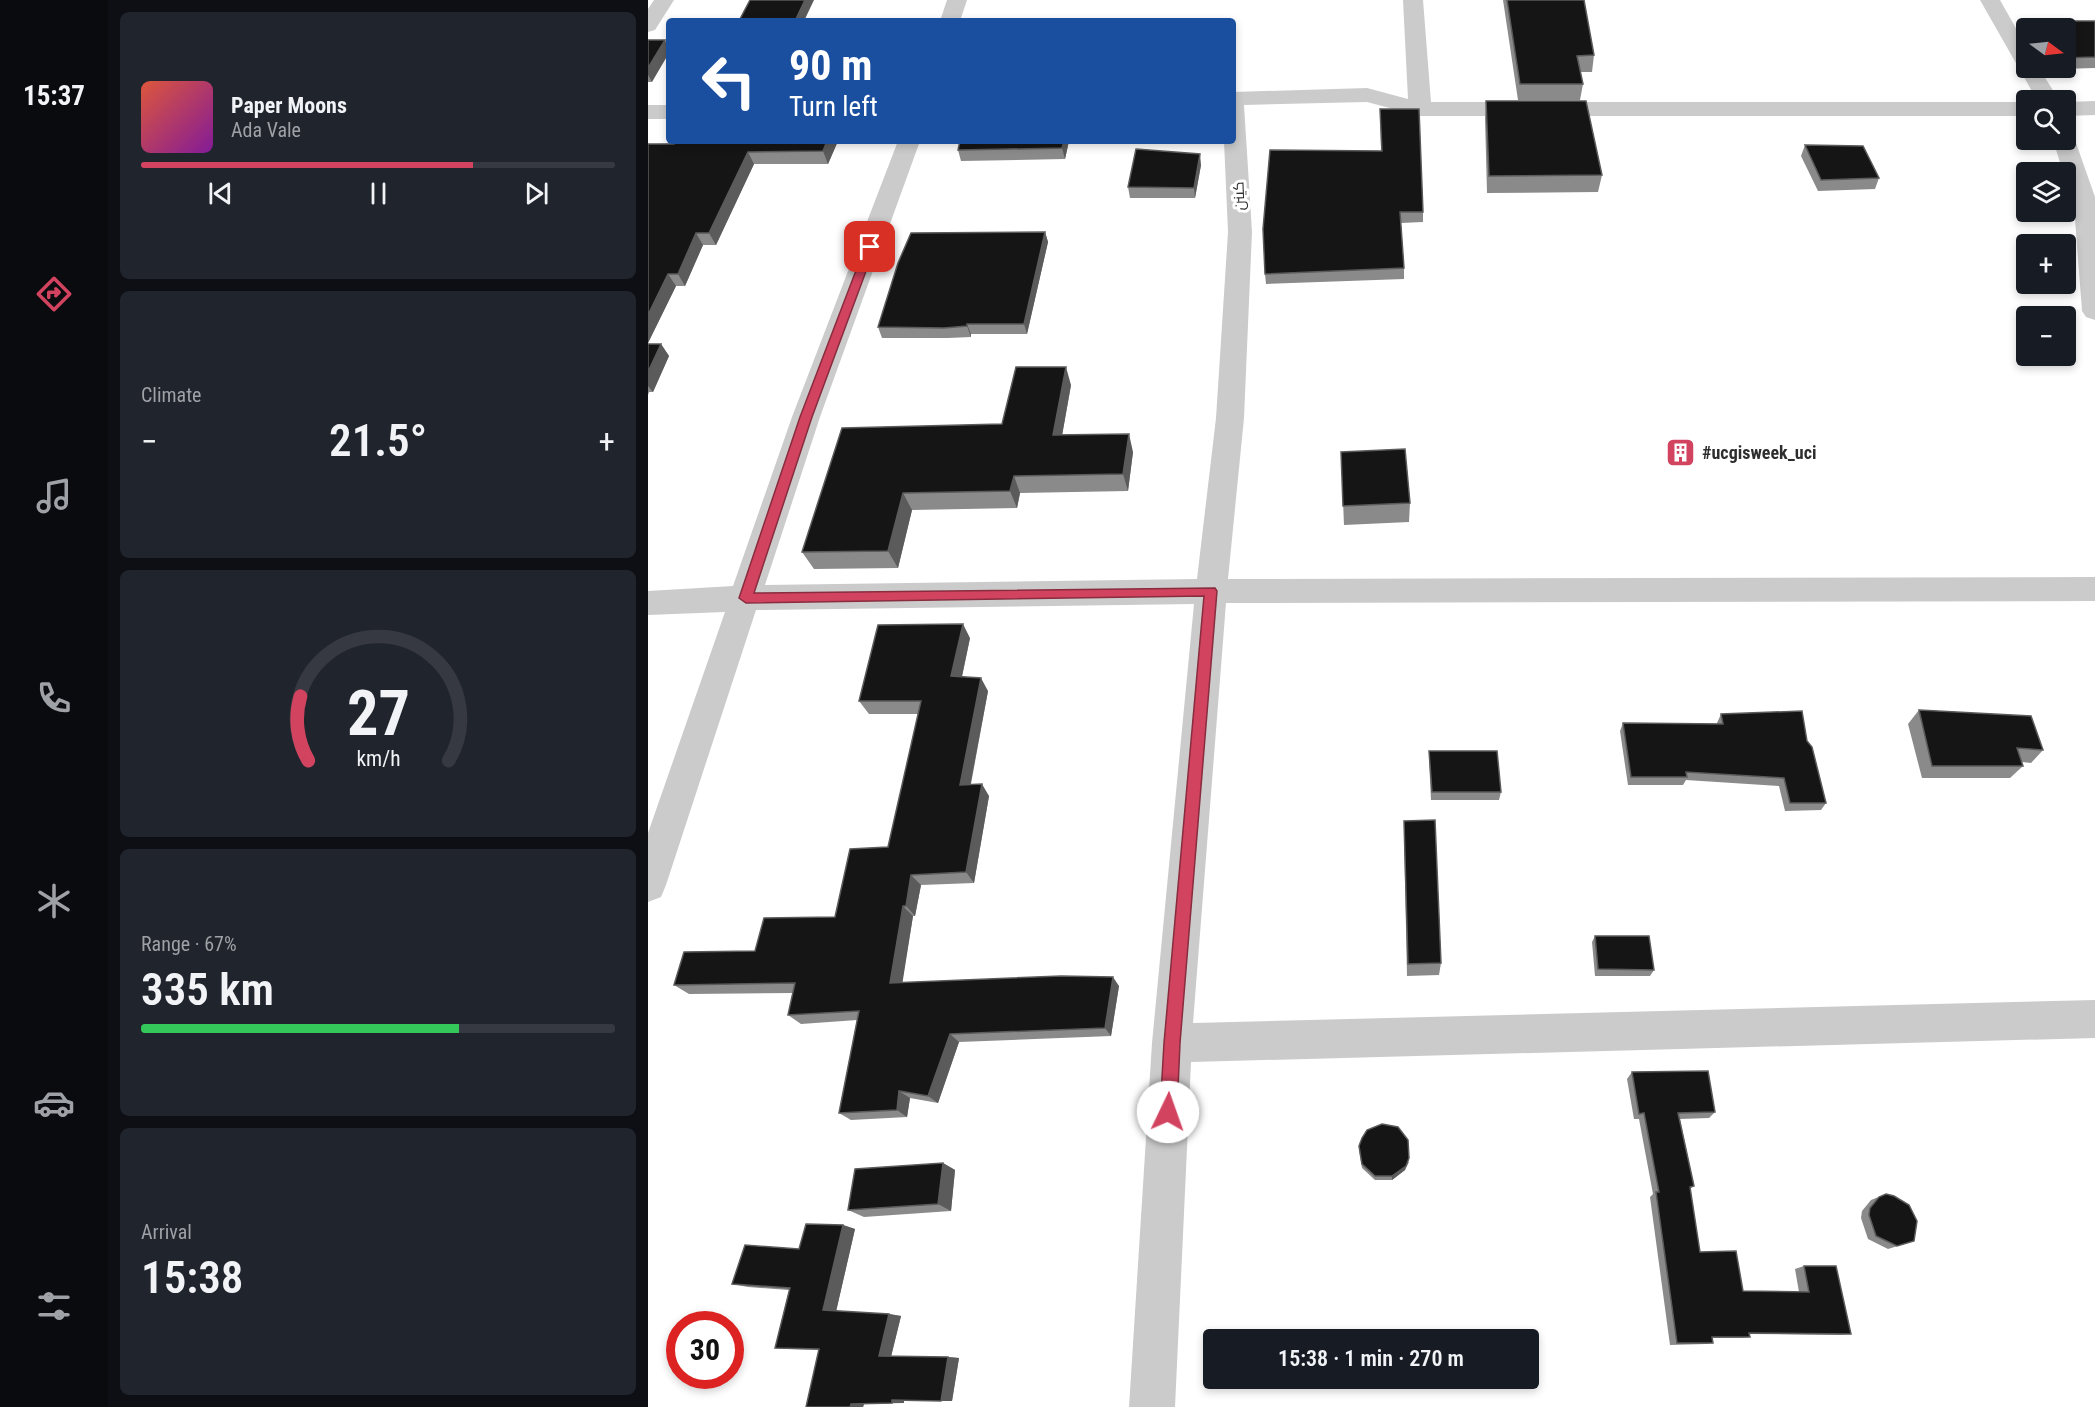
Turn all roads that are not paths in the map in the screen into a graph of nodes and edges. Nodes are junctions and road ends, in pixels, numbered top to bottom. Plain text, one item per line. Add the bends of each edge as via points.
1 (664, 0) edge
2 (957, 0) edge
3 (1413, 0) edge
4 (1990, 0) edge
5 (951, 18) edge
6 (648, 26) edge
7 (2016, 46) edge
8 (1236, 99) edge
9 (2095, 108) edge
10 (1420, 109) junction
11 (2016, 109) edge
12 (2076, 109) edge
13 (648, 112) edge
14 (666, 112) edge
15 (908, 144) edge
16 (1235, 144) edge
17 (2067, 150) edge
18 (2095, 311) edge
19 (2095, 589) edge
20 (1211, 591) junction
21 (746, 598) junction
22 (648, 603) edge
23 (648, 885) edge
24 (2095, 1019) edge
25 (1172, 1043) junction
26 (1152, 1407) edge

1 - 6 street
2 - 5 street
3 - 10 street
4 - 7 street
8 - 10 street, كينن via 1367,95
9 - 12 street
10 - 11 street, كينن
13 - 14 street
15 - 21 street via 806,417
16 - 20 street, كينن via 1240,232 1230,418
17 - 18 street via 2086,206
19 - 20 street
20 - 21 street
20 - 25 street, كينن
21 - 22 street
21 - 23 street
24 - 25 street
25 - 26 street, كينن

